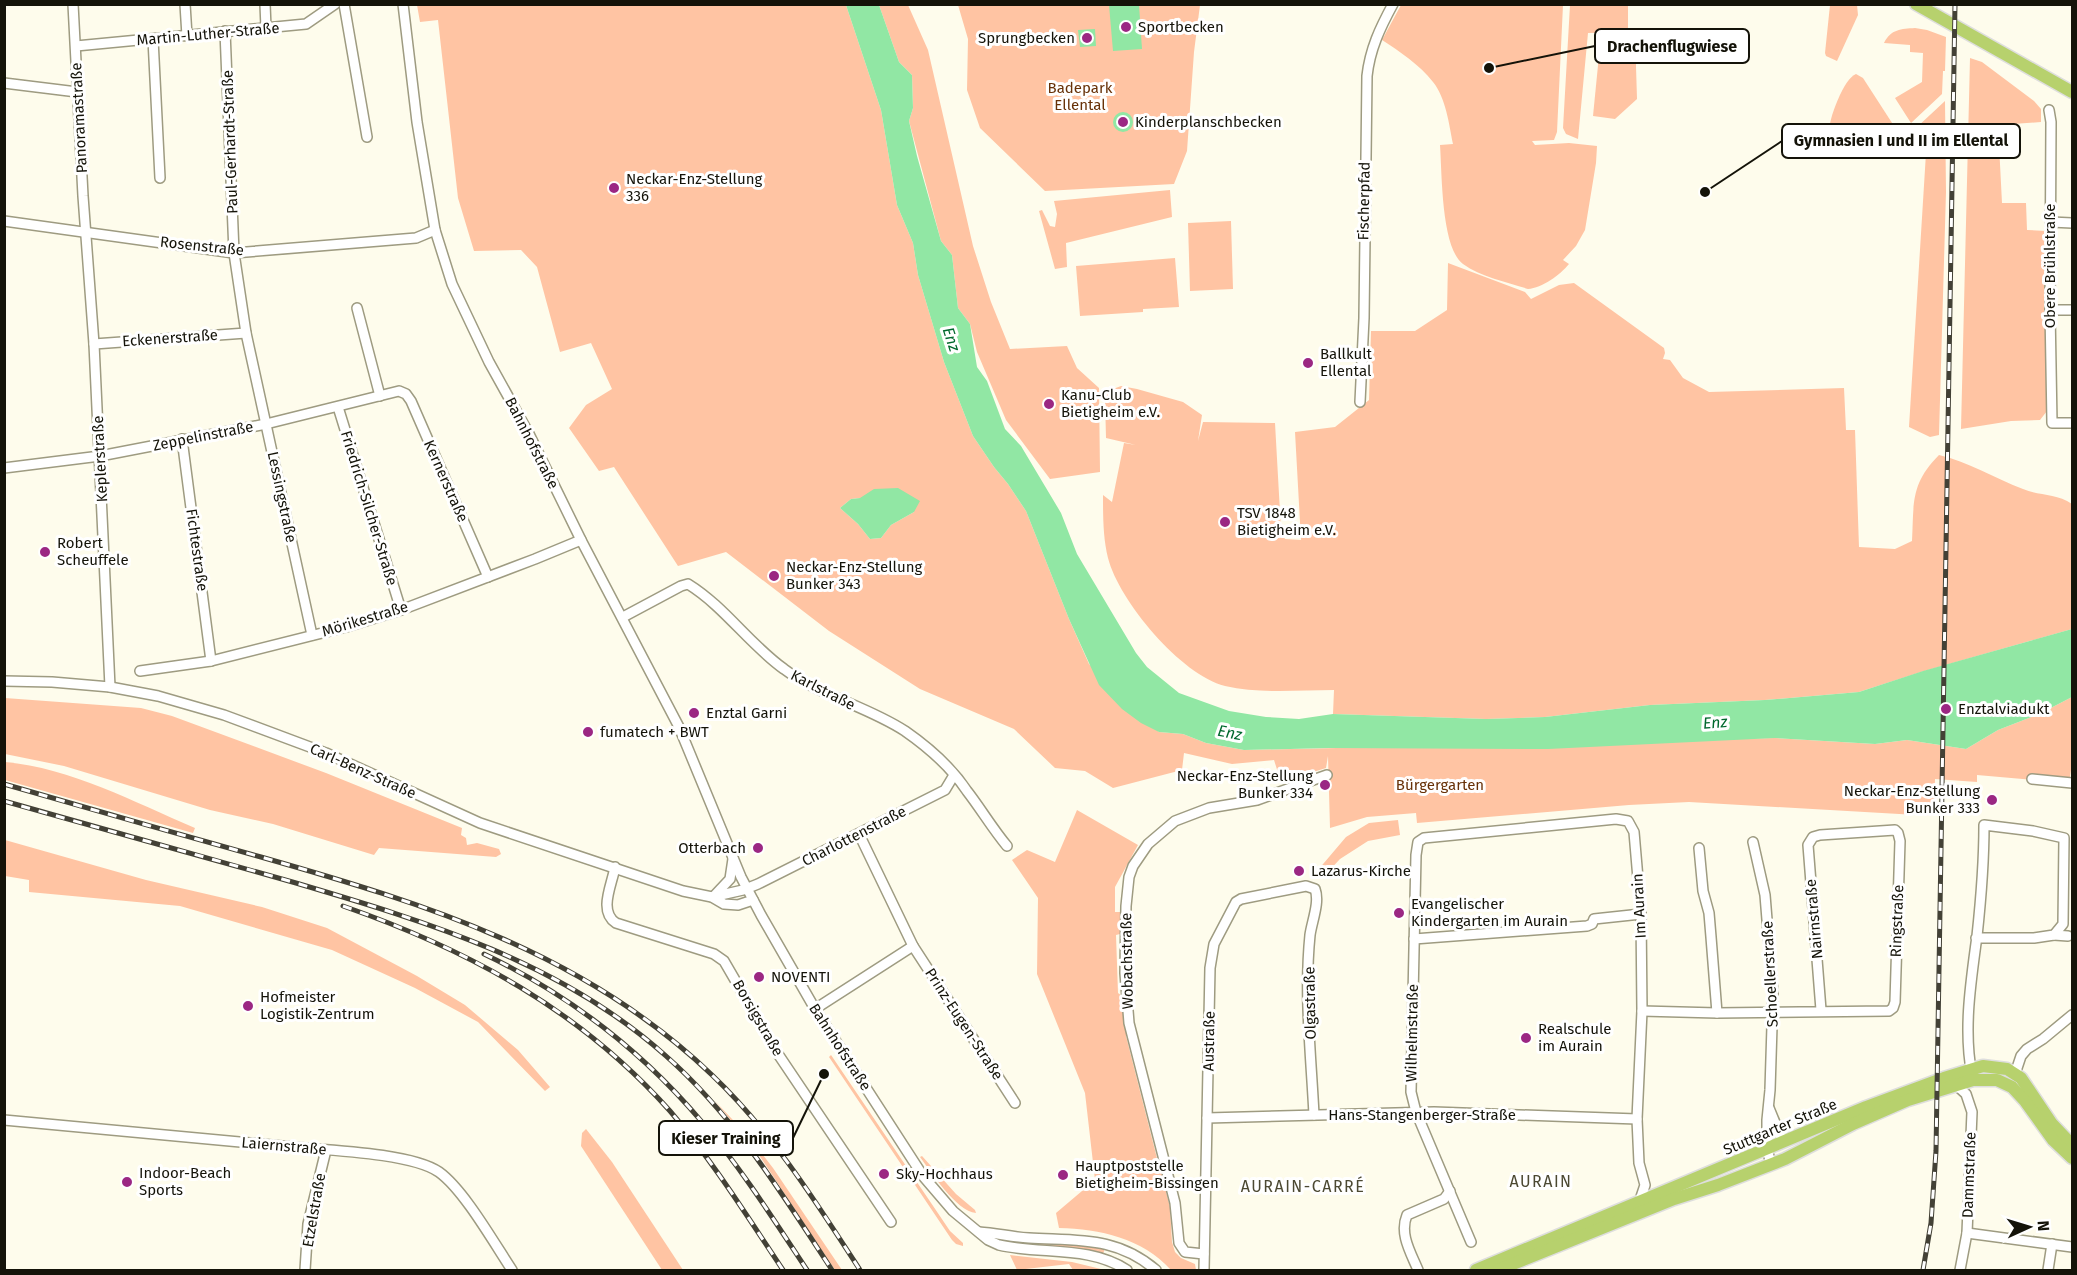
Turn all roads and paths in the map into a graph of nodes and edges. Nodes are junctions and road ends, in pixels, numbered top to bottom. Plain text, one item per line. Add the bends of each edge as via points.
1 (73, 4) edge
2 (185, 4) edge
3 (265, 4) edge
4 (335, 4) edge
5 (344, 4) edge
6 (403, 4) edge
7 (1393, 4) edge
8 (1916, 4) edge
9 (1932, 10) edge
10 (266, 28) junction
11 (225, 31) junction
12 (187, 36) junction
13 (153, 39) junction
14 (76, 46) junction
15 (4, 83) edge
16 (77, 92) junction
17 (2073, 92) edge
18 (2049, 110) dead end
19 (367, 137) dead end
20 (160, 178) dead end
21 (4, 220) edge
22 (2051, 222) junction
23 (2073, 223) edge
24 (435, 230) junction
25 (85, 231) junction
26 (234, 253) junction
27 (357, 308) dead end
28 (2050, 310) junction
29 (2073, 310) edge
30 (246, 333) junction
31 (94, 344) junction
32 (399, 391) joint
33 (380, 396) junction
34 (1360, 402) dead end
35 (338, 407) junction
36 (2073, 423) edge
37 (266, 424) junction
38 (182, 439) junction
39 (100, 456) junction
40 (4, 468) edge
41 (581, 540) junction
42 (488, 577) junction
43 (401, 610) junction
44 (623, 617) junction
45 (312, 635) junction
46 (212, 661) junction
47 (140, 671) dead end
48 (4, 681) edge
49 (110, 687) junction
50 (1327, 774) dead end
51 (954, 775) junction
52 (2032, 779) dead end
53 (2073, 783) edge
54 (859, 834) junction
55 (1820, 835) joint
56 (1418, 842) joint
57 (1753, 842) dead end
58 (1007, 846) dead end
59 (1699, 848) dead end
60 (733, 859) junction
61 (615, 867) junction
62 (747, 889) junction
63 (1316, 892) joint
64 (712, 897) junction
65 (753, 900) junction
66 (1641, 914) junction
67 (2054, 935) junction
68 (2068, 936) dead end
69 (1976, 938) junction
70 (1414, 939) junction
71 (913, 946) junction
72 (815, 1009) junction
73 (1821, 1010) junction
74 (1642, 1011) junction
75 (1774, 1012) junction
76 (1717, 1013) junction
77 (2073, 1015) edge
78 (2015, 1074) junction
79 (1972, 1075) junction
80 (1955, 1084) junction
81 (1016, 1103) dead end
82 (1769, 1108) junction
83 (1416, 1112) junction
84 (1314, 1115) junction
85 (1207, 1118) junction
86 (1637, 1119) junction
87 (4, 1120) edge
88 (1783, 1142) junction
89 (2073, 1145) edge
90 (1767, 1149) junction
91 (326, 1150) junction
92 (2073, 1158) edge
93 (1771, 1164) junction
94 (1450, 1191) junction
95 (1639, 1203) junction
96 (891, 1221) dead end
97 (965, 1221) junction
98 (979, 1232) junction
99 (1967, 1233) junction
100 (970, 1238) dead end
101 (1471, 1242) dead end
102 (2052, 1244) junction
103 (2073, 1247) edge
104 (1204, 1254) junction
105 (1123, 1268) edge
106 (305, 1270) edge
107 (512, 1270) edge
108 (1156, 1270) edge
109 (1204, 1270) edge
110 (1418, 1270) edge
111 (1476, 1270) edge
112 (1498, 1270) edge
113 (1960, 1270) edge
114 (2048, 1270) edge

1 - 14 street, Panoramastraße
2 - 12 street
3 - 10 street
4 - 10 street, Martin-Luther-Straße via 306,24
5 - 19 street
6 - 24 street, Bahnhofstraße
7 - 34 street, Fischerpfad via 1375,39 1366,76
8 - 9 main road
9 - 17 main road
10 - 11 street, Martin-Luther-Straße
11 - 12 street, Martin-Luther-Straße
11 - 26 street, Paul-Gerhardt-Straße
12 - 13 street, Martin-Luther-Straße
13 - 14 street, Martin-Luther-Straße
13 - 20 street
14 - 16 street, Panoramastraße
15 - 16 street
16 - 25 street, Panoramastraße
18 - 22 street, Obere Brühlstraße
21 - 25 street, Rosenstraße
22 - 23 street
22 - 28 street, Obere Brühlstraße
24 - 26 street, Rosenstraße via 416,238
24 - 41 street, Bahnhofstraße via 452,284
25 - 26 street, Rosenstraße
25 - 31 street, Keplerstraße
26 - 30 street, Lessingstraße
27 - 33 street
28 - 29 street
28 - 36 street, Obere Brühlstraße via 2052,423
30 - 31 street, Eckenerstraße
30 - 37 street, Lessingstraße
31 - 39 street, Keplerstraße
32 - 33 street, Zeppelinstraße
32 - 42 street, Kernerstraße via 411,401
33 - 35 street, Zeppelinstraße
35 - 37 street, Zeppelinstraße
35 - 43 street, Friedrich-Silcher-Straße
37 - 38 street, Zeppelinstraße
37 - 45 street, Lessingstraße
38 - 39 street, Zeppelinstraße
38 - 46 street, Fichtestraße
39 - 40 street, Zeppelinstraße
39 - 49 street, Keplerstraße
41 - 42 street, Mörikestraße
41 - 44 street, Bahnhofstraße
42 - 43 street, Mörikestraße
43 - 45 street, Mörikestraße
44 - 51 street, Karlstraße via 688,584 784,669 904,731
44 - 60 street, Bahnhofstraße via 679,727
45 - 46 street, Mörikestraße
46 - 47 street, Mörikestraße
48 - 49 street, Carl-Benz-Straße
49 - 61 street, Carl-Benz-Straße via 180,702 278,734 480,823
50 - 104 street, Wobachstraße via 1257,800 1209,808 1175,821 1148,844 1129,877 1125,962 1129,1023 1175,1203 1179,1243 1185,1252
51 - 54 street, Charlottenstraße via 945,790
51 - 58 street, Karlstraße
52 - 53 street
54 - 62 street, Charlottenstraße
54 - 71 street, Prinz-Eugen-Straße
55 - 73 street, Nairnstraße via 1808,845
55 - 73 street, Ringstraße via 1895,830 1900,841 1895,1005 1889,1011
56 - 66 street, Im Aurain via 1429,837 1623,819 1634,832
56 - 70 street, Wilhelmstraße
57 - 75 street, Schoellerstraße via 1765,895
59 - 76 street
60 - 62 street, Bahnhofstraße
60 - 64 street via 727,884
61 - 64 street, Carl-Benz-Straße
61 - 96 street, Borsigstraße via 606,904 609,916 616,923 714,954 724,961 778,1054
62 - 64 street, Carl-Benz-Straße
62 - 65 street, Bahnhofstraße
63 - 84 street, Olgastraße via 1308,974
63 - 85 street, Austraße via 1306,886 1241,898 1214,944 1210,968
64 - 65 street, Carl-Benz-Straße via 724,904
65 - 72 street, Bahnhofstraße
66 - 70 street via 1594,919 1592,924 1583,926
66 - 74 street, Im Aurain
67 - 68 street
67 - 69 street
67 - 69 street via 2062,924 2064,838 1984,825
69 - 79 street via 1969,1013
70 - 83 street, Wilhelmstraße via 1411,1092
71 - 72 street
71 - 81 street, Prinz-Eugen-Straße
72 - 97 street, Bahnhofstraße via 923,1176
73 - 75 street
74 - 76 street
74 - 86 street, Im Aurain
75 - 76 street
75 - 82 street, Schoellerstraße
77 - 78 street via 2027,1049
78 - 79 main road, Stuttgarter Straße via 1992,1066
78 - 89 main road via 2057,1131
79 - 80 main road, Stuttgarter Straße
79 - 88 main road, Stuttgarter Straße via 1890,1098
79 - 92 main road, Stuttgarter Straße via 2012,1087 2053,1140
80 - 93 main road, Stuttgarter Straße via 1868,1117
80 - 99 street, Dammstraße via 1965,1094 1972,1112
82 - 88 street, Schoellerstraße
82 - 90 street, Schoellerstraße
83 - 84 street, Hans-Stangenberger-Straße
83 - 86 street, Hans-Stangenberger-Straße
83 - 94 street, Wilhelmstraße
84 - 85 street, Hans-Stangenberger-Straße
85 - 104 street, Austraße
86 - 95 street, Im Aurain via 1639,1163 1645,1185
87 - 91 street, Laiernstraße
88 - 90 main road, Stuttgarter Straße
90 - 93 street, Schoellerstraße
90 - 95 main road, Stuttgarter Straße
91 - 106 street, Etzelstraße via 308,1224
91 - 107 street, Laiernstraße via 411,1160 438,1172 456,1189
93 - 112 main road, Stuttgarter Straße
94 - 101 street, Wilhelmstraße
94 - 110 street via 1444,1199 1407,1215 1404,1222 1406,1240
95 - 111 main road, Stuttgarter Straße
97 - 98 street, Bahnhofstraße
97 - 100 street, Bahnhofstraße
98 - 105 street, Bahnhofstraße via 1005,1246 1073,1252
98 - 108 street via 1089,1240 1125,1250
99 - 102 street
99 - 113 street, Dammstraße
102 - 103 street
102 - 114 street
104 - 109 street, Austraße

